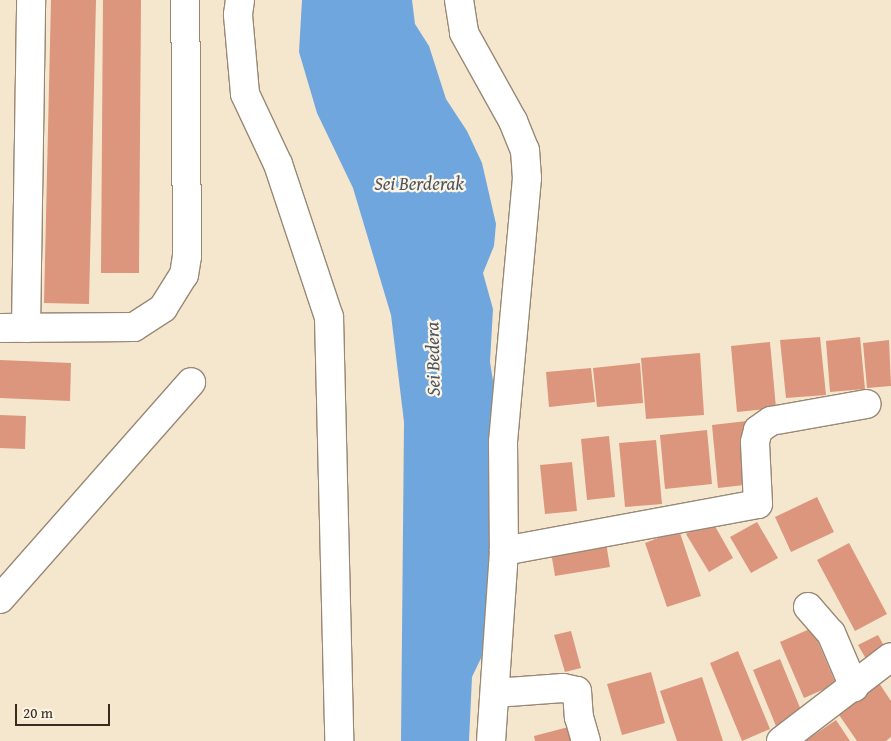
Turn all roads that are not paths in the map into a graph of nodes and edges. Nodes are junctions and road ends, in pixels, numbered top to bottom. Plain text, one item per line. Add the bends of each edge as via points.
1 (31, 0) edge
2 (185, 0) edge
3 (240, 0) edge
4 (459, 0) edge
5 (13, 328) edge
6 (191, 382) dead end
7 (866, 404) dead end
8 (504, 551) junction
9 (0, 599) edge
10 (808, 607) dead end
11 (891, 657) edge
12 (854, 687) junction
13 (495, 693) junction
14 (338, 741) edge
15 (491, 741) edge
16 (586, 741) edge
17 (781, 741) edge

1 - 5 street
2 - 5 street via 187,256 184,275 163,308 134,327
3 - 14 street via 238,15 245,94 278,164 329,317
4 - 8 street via 464,33 513,121 525,150 527,168 503,442
6 - 9 street
7 - 8 street via 771,421 758,430 755,442 758,504
8 - 13 street
10 - 12 street via 831,633
11 - 12 street
12 - 17 street
13 - 15 street
13 - 16 street via 563,688 577,691 579,717

